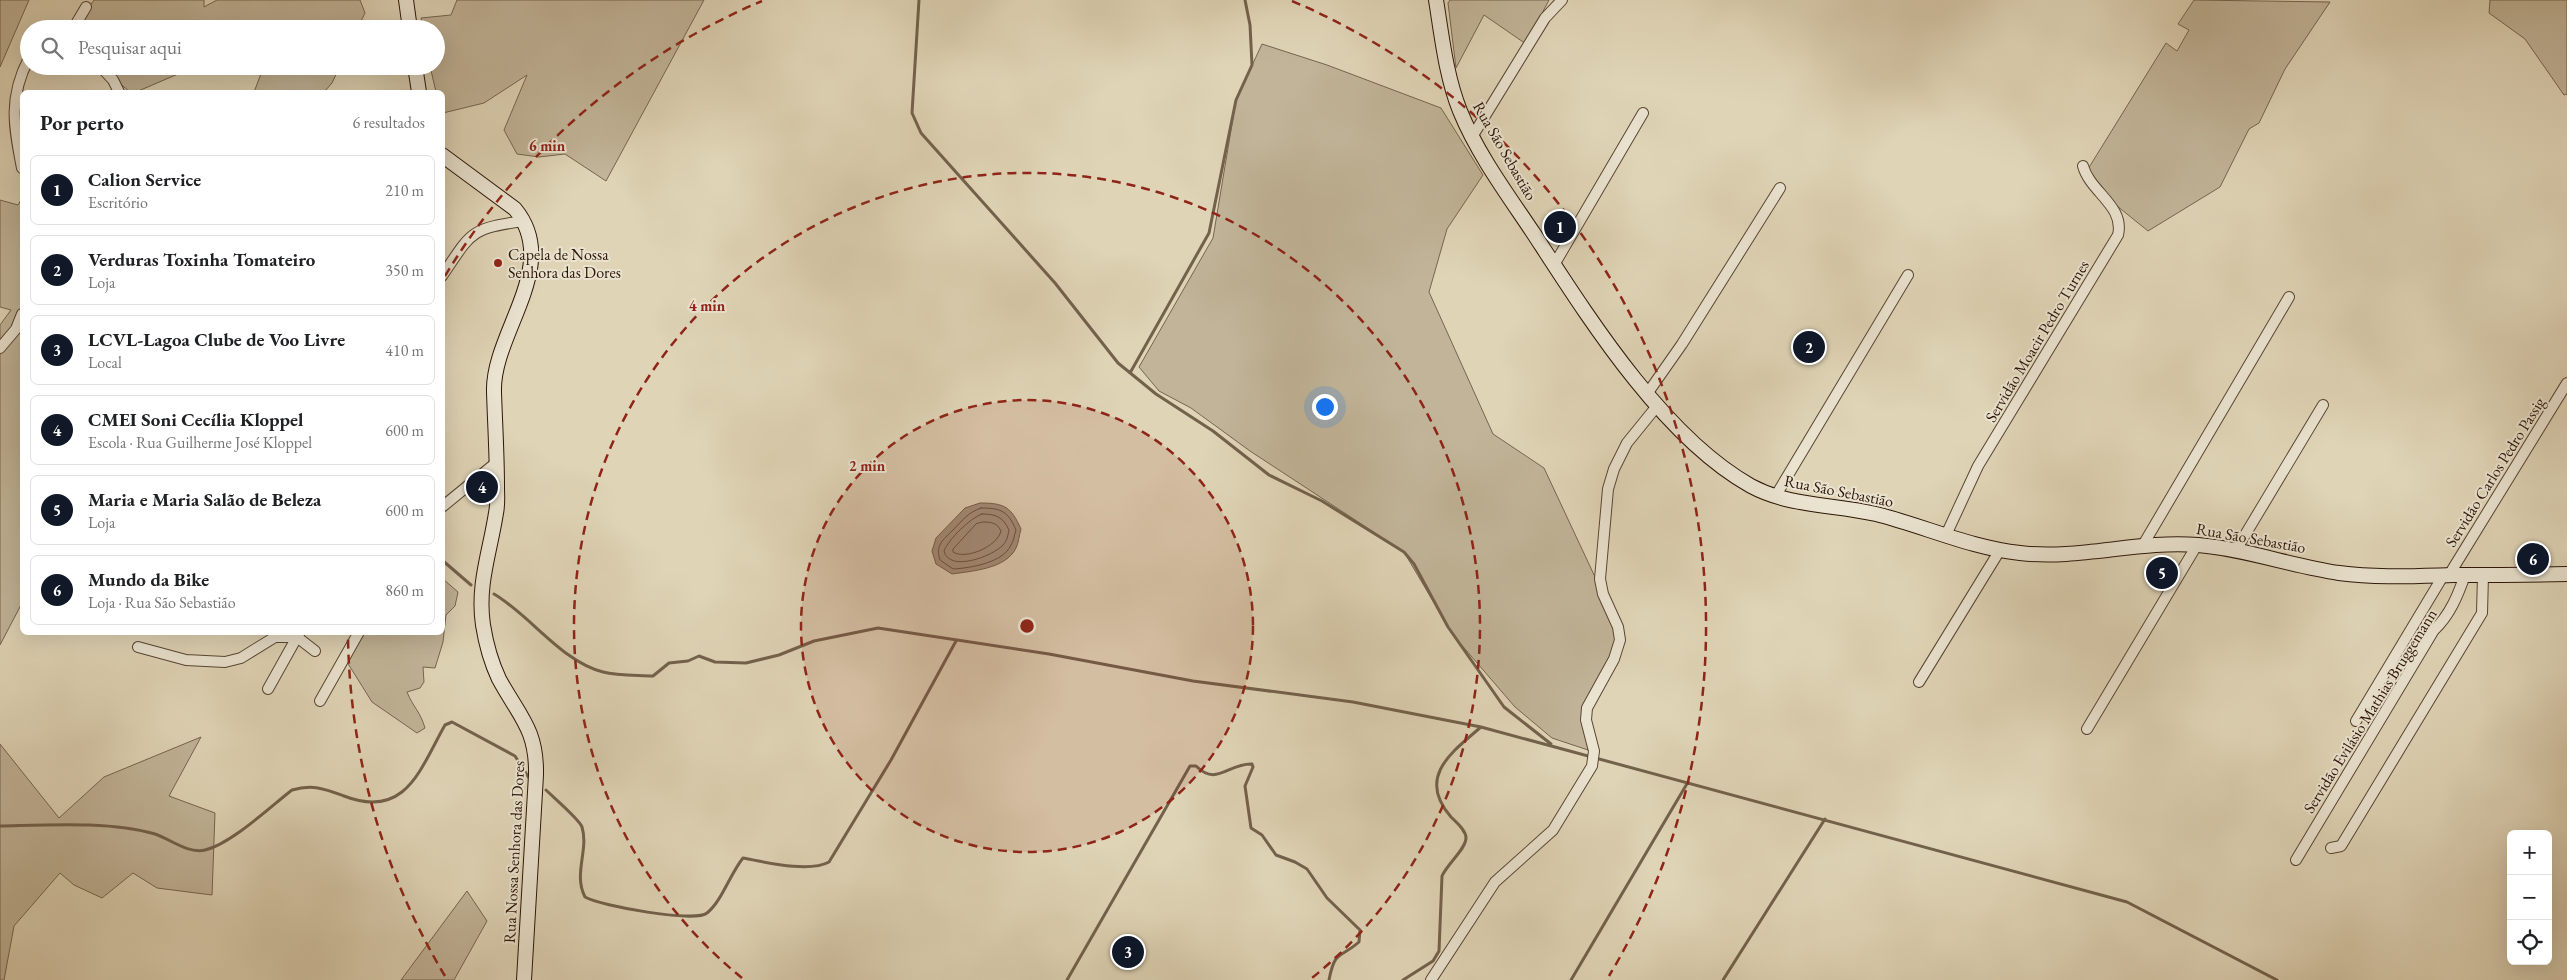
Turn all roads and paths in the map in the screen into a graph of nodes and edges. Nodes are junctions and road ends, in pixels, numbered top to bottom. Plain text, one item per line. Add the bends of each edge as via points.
1 (406, 0) edge
2 (1436, 0) edge
3 (1562, 0) edge
4 (86, 7) dead end
5 (79, 20) edge
6 (409, 20) edge
7 (22, 75) edge
8 (108, 75) edge
9 (416, 75) edge
10 (118, 90) edge
11 (419, 90) edge
12 (1644, 113) dead end
13 (1472, 137) junction
14 (20, 157) edge
15 (445, 157) edge
16 (2082, 166) dead end
17 (1612, 180) dead end
18 (1780, 188) dead end
19 (523, 221) junction
20 (1556, 268) junction
21 (445, 272) edge
22 (1908, 275) dead end
23 (2289, 297) dead end
24 (20, 319) edge
25 (0, 348) edge
26 (2567, 383) edge
27 (1647, 394) junction
28 (2323, 405) dead end
29 (1657, 406) junction
30 (497, 462) junction
31 (1776, 497) junction
32 (445, 505) edge
33 (1946, 534) junction
34 (2197, 545) junction
35 (2143, 546) junction
36 (2000, 550) junction
37 (2236, 550) junction
38 (2567, 574) edge
39 (2466, 575) junction
40 (2483, 575) junction
41 (2446, 576) junction
42 (298, 635) edge
43 (356, 635) edge
44 (138, 647) dead end
45 (315, 651) dead end
46 (1919, 682) dead end
47 (268, 689) dead end
48 (320, 701) dead end
49 (2356, 721) dead end
50 (2087, 729) dead end
51 (2331, 848) dead end
52 (2296, 860) dead end
53 (524, 980) edge
54 (1430, 980) edge

1 - 6 main road
2 - 13 main road, Rua São Sebastião via 1454,95
3 - 13 street via 1545,18
4 - 5 street
7 - 14 street via 15,92 14,124
8 - 10 street
9 - 11 main road
12 - 20 street
13 - 20 main road, Rua São Sebastião
15 - 19 main road, Rua Nossa Senhora das Dores via 514,209
16 - 33 street, Servidão Moacir Pedro Turnes via 2091,185 2116,213 2118,235 1978,466
17 - 20 street
18 - 27 street
19 - 21 street via 496,225 472,234
19 - 30 main road, Rua Nossa Senhora das Dores via 529,238 530,271 494,386
20 - 27 main road, Rua São Sebastião
22 - 31 street
23 - 35 street
24 - 25 street
26 - 41 street, Servidão Carlos Pedro Passig
27 - 29 main road, Rua São Sebastião
28 - 37 street
29 - 31 main road, Rua São Sebastião via 1724,468
29 - 54 street via 1627,443 1608,489 1600,584 1620,640 1617,653 1587,708 1586,720 1594,755 1592,766 1552,830 1495,882
30 - 32 street
30 - 53 main road, Rua Nossa Senhora das Dores via 496,512 484,569 482,620 486,645 495,669 530,730 537,757
31 - 33 main road, Rua São Sebastião via 1866,512
33 - 36 main road, Rua São Sebastião
34 - 35 main road, Rua São Sebastião
34 - 37 main road, Rua São Sebastião
34 - 50 street
35 - 36 main road, Rua São Sebastião via 2051,554
36 - 46 street
37 - 41 main road, Rua São Sebastião via 2339,573
38 - 40 main road, Rua São Sebastião
39 - 40 main road, Rua São Sebastião
39 - 41 main road, Rua São Sebastião
39 - 52 street, Servidão Evilásio Mathias Bruggemann via 2446,617 2434,630
40 - 51 street via 2482,613 2341,846
41 - 49 street, Servidão Carlos Pedro Passig
42 - 44 street via 275,637 242,658 225,662 186,660
42 - 45 street
42 - 47 street
43 - 48 street

